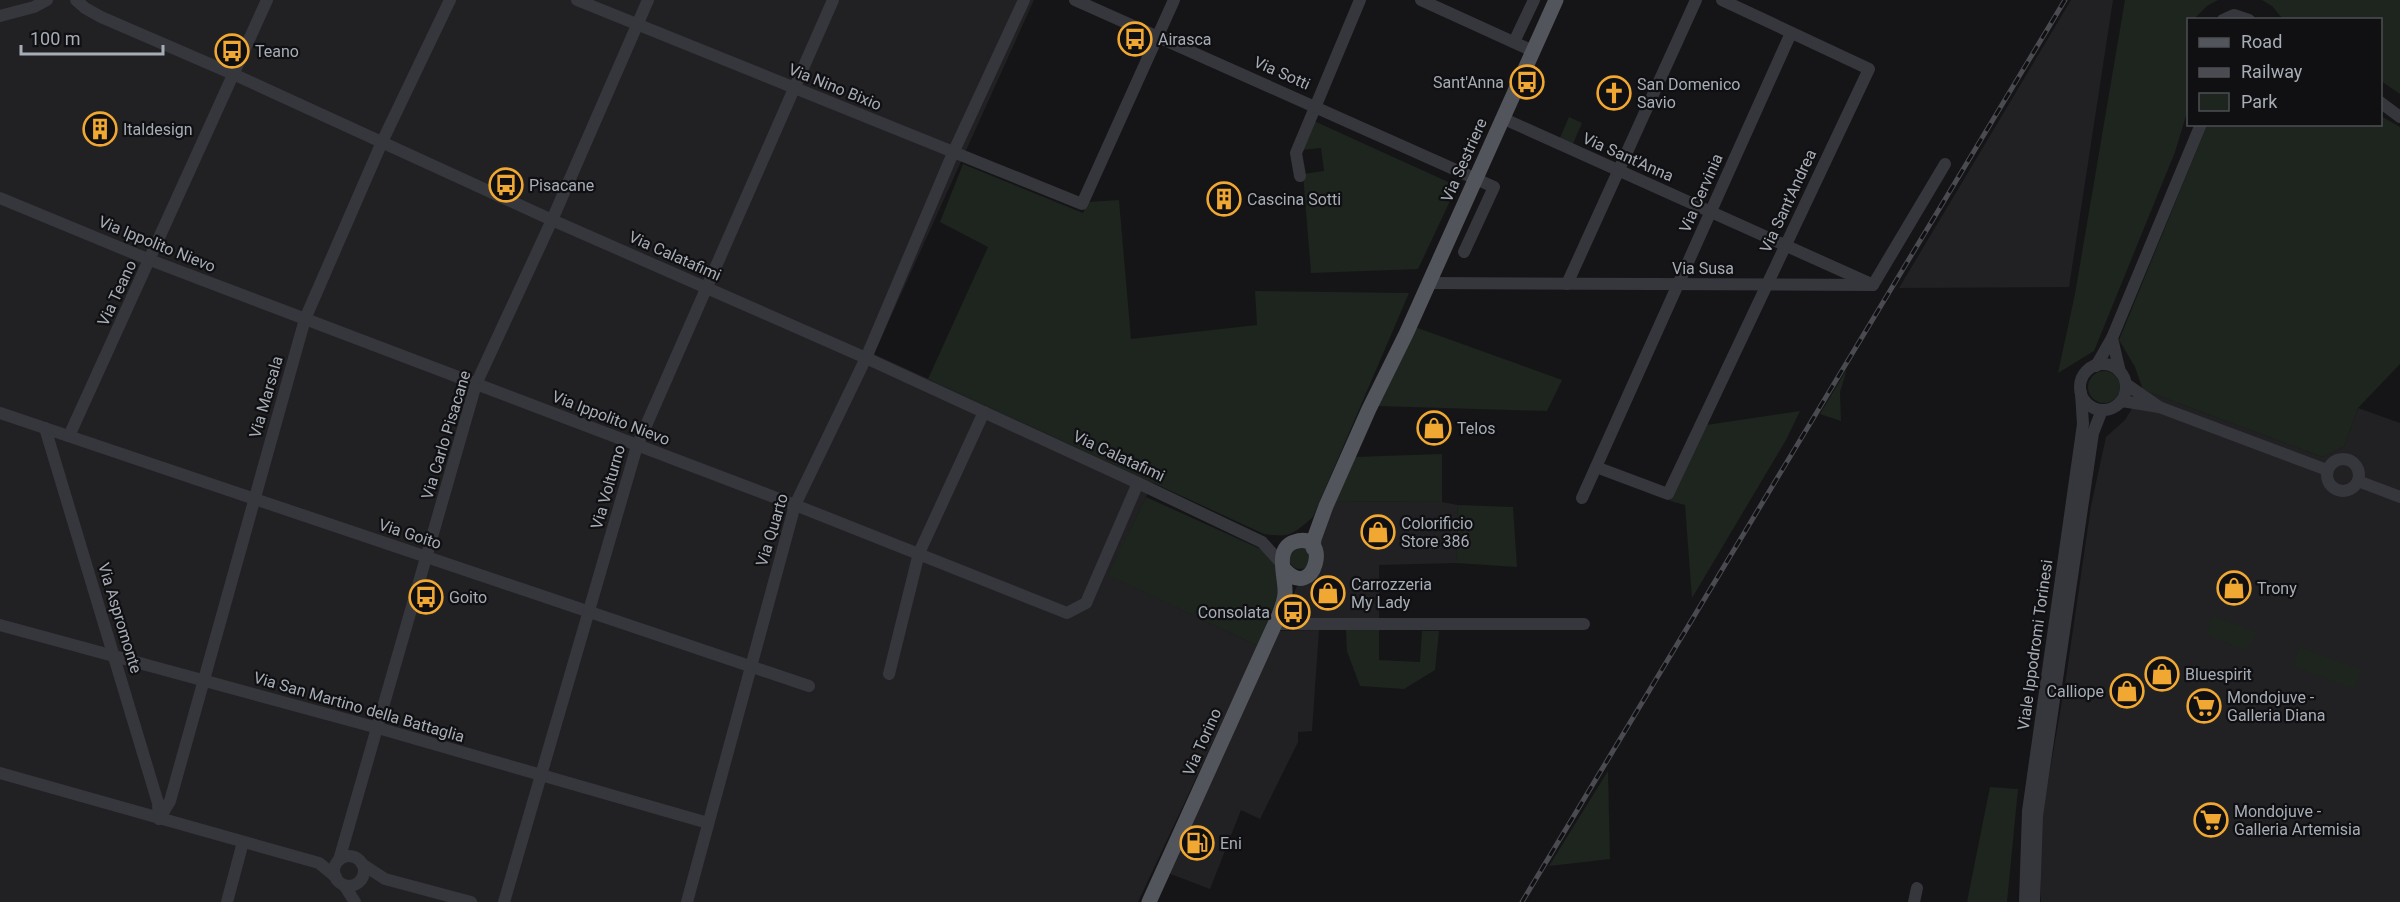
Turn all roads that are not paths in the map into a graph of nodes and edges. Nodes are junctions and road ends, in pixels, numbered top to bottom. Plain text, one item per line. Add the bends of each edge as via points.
1 (47, 0) edge
2 (76, 0) edge
3 (267, 0) edge
4 (450, 0) edge
5 (577, 0) edge
6 (648, 0) edge
7 (833, 0) edge
8 (1024, 0) edge
9 (1075, 0) edge
10 (1174, 0) edge
11 (1360, 0) edge
12 (1421, 0) edge
13 (1534, 0) edge
14 (1556, 0) edge
15 (1696, 0) edge
16 (1722, 0) edge
17 (0, 16) edge
18 (2227, 18) edge
19 (2243, 18) edge
20 (638, 23) junction
21 (1791, 33) junction
22 (1158, 36) junction
23 (1514, 42) junction
24 (1533, 51) junction
25 (233, 74) junction
26 (794, 87) junction
27 (2382, 104) edge
28 (1314, 106) junction
29 (2400, 117) edge
30 (1502, 118) junction
31 (2200, 126) edge
32 (382, 142) junction
33 (953, 153) junction
34 (1946, 164) dead end
35 (1618, 170) junction
36 (1300, 176) dead end
37 (1475, 179) junction
38 (0, 198) edge
39 (1710, 212) junction
40 (552, 220) junction
41 (1785, 245) junction
42 (1464, 252) dead end
43 (150, 260) junction
44 (1429, 283) junction
45 (1567, 284) junction
46 (1678, 284) junction
47 (1767, 285) junction
48 (1873, 285) junction
49 (706, 288) junction
50 (305, 319) junction
51 (1406, 334) joint
52 (2112, 338) junction
53 (866, 358) junction
54 (2096, 366) junction
55 (2120, 372) junction
56 (476, 384) junction
57 (2126, 384) junction
58 (2081, 393) junction
59 (2122, 401) junction
60 (2159, 407) junction
61 (2102, 410) junction
62 (984, 412) junction
63 (0, 413) edge
64 (45, 428) junction
65 (69, 436) junction
66 (637, 446) junction
67 (1596, 467) junction
68 (2327, 470) junction
69 (2358, 481) junction
70 (1138, 483) junction
71 (2400, 497) edge
72 (1582, 498) dead end
73 (254, 500) junction
74 (795, 505) junction
75 (1321, 517) junction
76 (1262, 542) junction
77 (1294, 542) junction
78 (1314, 548) junction
79 (919, 554) junction
80 (427, 557) junction
81 (1283, 566) junction
82 (1305, 576) junction
83 (1285, 596) junction
84 (589, 611) junction
85 (1275, 624) junction
86 (1584, 624) dead end
87 (0, 625) edge
88 (115, 656) junction
89 (751, 666) junction
90 (889, 674) dead end
91 (204, 680) junction
92 (809, 686) dead end
93 (378, 728) junction
94 (0, 773) edge
95 (542, 777) junction
96 (152, 785) junction
97 (174, 786) junction
98 (159, 819) junction
99 (708, 823) junction
100 (243, 842) junction
101 (348, 861) junction
102 (319, 863) junction
103 (385, 879) junction
104 (340, 881) junction
105 (359, 882) junction
106 (1917, 888) dead end
107 (228, 902) edge
108 (356, 902) edge
109 (471, 902) edge
110 (504, 902) edge
111 (687, 902) edge
112 (1149, 902) edge
113 (1914, 902) edge
114 (2025, 902) edge
115 (2034, 902) edge

1 - 17 street
2 - 25 street, Via Calatafimi via 101,17
3 - 25 street, Via Teano
4 - 32 street, Via Marsala
5 - 20 street, Via Nino Bixio
6 - 20 street, Via Carlo Pisacane
7 - 26 street, Via Volturno
8 - 33 street, Via Quarto
9 - 22 street, Via Sotti
10 - 22 street
11 - 28 street
12 - 23 street
13 - 23 street
14 - 24 main road, Via Sestriere
15 - 35 street
16 - 21 street, Via Sant'Andrea
18 - 19 street
20 - 26 street, Via Nino Bixio
20 - 40 street, Via Carlo Pisacane
21 - 39 street, Via Cervinia
21 - 41 street, Via Sant'Andrea via 1869,69
22 - 28 street, Via Sotti
22 - 33 street, Via Nino Bixio via 1082,204
23 - 24 street
24 - 30 main road, Via Sestriere
25 - 32 street, Via Calatafimi
25 - 43 street, Via Teano
26 - 33 street, Via Nino Bixio
26 - 49 street, Via Volturno
27 - 29 street
28 - 36 street via 1296,153
28 - 37 street, Via Sotti
30 - 35 street, Via Sant'Anna
30 - 37 main road, Via Sestriere
31 - 52 street
32 - 40 street, Via Calatafimi
32 - 50 street, Via Marsala
33 - 53 street, Via Quarto
34 - 48 street
35 - 39 street, Via Sant'Anna
35 - 45 street
37 - 42 street via 1494,187
37 - 44 main road, Via Sestriere
38 - 43 street, Via Ippolito Nievo
39 - 41 street, Via Sant'Anna
39 - 46 street, Via Cervinia
40 - 49 street, Via Calatafimi
40 - 56 street, Via Carlo Pisacane
41 - 47 street, Via Sant'Andrea
41 - 48 street, Via Sant'Anna
43 - 50 street, Via Ippolito Nievo
43 - 65 street, Via Teano
44 - 45 street, Via Susa
44 - 51 main road, Via Sestriere
45 - 46 street, Via Susa
46 - 47 street, Via Susa
46 - 67 street, Via Cervinia
47 - 48 street, Via Susa
47 - 67 street, Via Sant'Andrea via 1668,494
49 - 53 street, Via Calatafimi
49 - 66 street, Via Volturno
50 - 56 street, Via Ippolito Nievo
50 - 73 street, Via Marsala
51 - 75 main road, Via Torino
52 - 54 street
52 - 55 street
53 - 62 street, Via Calatafimi
53 - 74 street, Via Quarto
54 - 55 street via 2110,365
54 - 58 street via 2085,374
55 - 57 street
56 - 66 street, Via Ippolito Nievo
56 - 80 street, Via Carlo Pisacane
57 - 59 street
57 - 60 street
58 - 61 street via 2089,405
58 - 114 street, Viale Ippodromi Torinesi via 2083,424 2028,811
59 - 60 street
59 - 61 street
60 - 68 street
61 - 115 street, Viale Ippodromi Torinesi via 2093,433 2055,684 2037,816
62 - 70 street, Via Calatafimi
62 - 79 street
63 - 64 street, Via Goito
64 - 65 street, Via Goito
64 - 88 street, Via Aspromonte
65 - 73 street, Via Goito
66 - 74 street, Via Ippolito Nievo
66 - 84 street, Via Volturno
67 - 72 street, Via Cervinia
68 - 69 street via 2330,485 2340,491 2351,489
68 - 69 street via 2334,461 2349,459 2357,466
69 - 71 street
70 - 76 street, Via Calatafimi
70 - 79 street, Via Ippolito Nievo via 1086,603 1067,613
73 - 80 street, Via Goito
73 - 91 street, Via Marsala
74 - 79 street, Via Ippolito Nievo
74 - 89 street, Via Quarto
75 - 77 main road, Via Torino
75 - 78 main road, Via Torino
76 - 77 street, Via Calatafimi
76 - 81 street, Via Calatafimi
77 - 78 main road
77 - 81 main road, Via Torino via 1283,552
78 - 82 main road, Via Torino via 1317,564
79 - 90 street
80 - 84 street, Via Goito
80 - 93 street, Via Carlo Pisacane
81 - 82 main road via 1293,576
81 - 83 main road, Via Torino
82 - 83 main road, Via Torino
83 - 85 main road, Via Torino
84 - 89 street, Via Goito
84 - 95 street, Via Volturno
85 - 86 street
85 - 112 main road, Via Torino
87 - 88 street, Via San Martino della Battaglia
88 - 91 street, Via San Martino della Battaglia
88 - 96 street, Via Aspromonte
89 - 92 street, Via Goito
89 - 99 street, Via Quarto
91 - 93 street, Via San Martino della Battaglia
91 - 97 street, Via Marsala
93 - 95 street, Via San Martino della Battaglia
93 - 101 street, Via Carlo Pisacane via 346,840
94 - 98 street
95 - 99 street, Via San Martino della Battaglia
95 - 110 street, Via Volturno
96 - 97 street
96 - 98 street, Via Aspromonte
97 - 98 street, Via Marsala
98 - 100 street
99 - 111 street, Via Quarto
100 - 102 street
100 - 107 street
101 - 102 street
101 - 103 street
101 - 104 street via 334,870
101 - 105 street via 363,875
102 - 104 street
103 - 105 street
103 - 109 street
104 - 105 street via 349,886
104 - 108 street
105 - 108 street
106 - 113 street

